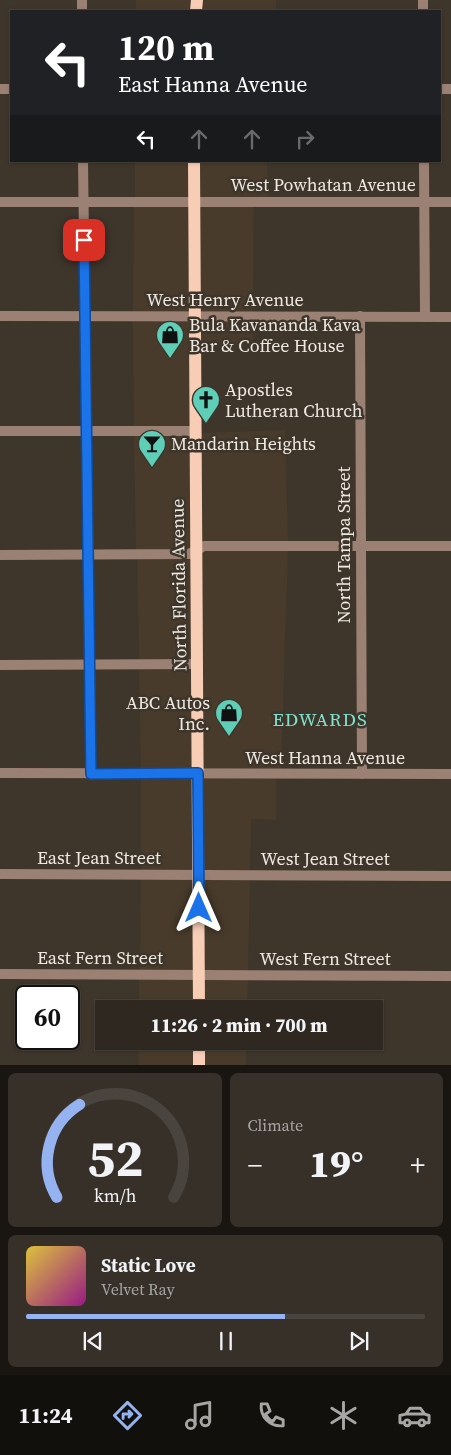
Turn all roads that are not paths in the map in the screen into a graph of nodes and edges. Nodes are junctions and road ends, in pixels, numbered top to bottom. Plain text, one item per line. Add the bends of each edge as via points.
1 (83, 162) edge
2 (194, 162) edge
3 (424, 162) edge
4 (84, 201) junction
5 (194, 201) junction
6 (0, 202) edge
7 (424, 202) junction
8 (451, 202) edge
9 (0, 316) edge
10 (195, 316) junction
11 (360, 316) junction
12 (84, 317) junction
13 (424, 317) junction
14 (451, 317) edge
15 (0, 431) edge
16 (86, 431) junction
17 (196, 432) junction
18 (360, 546) junction
19 (451, 546) edge
20 (196, 549) junction
21 (0, 555) edge
22 (88, 555) junction
23 (89, 664) junction
24 (197, 664) junction
25 (0, 665) edge
26 (0, 773) edge
27 (198, 773) junction
28 (91, 774) junction
29 (362, 774) junction
30 (451, 774) edge
31 (0, 874) edge
32 (198, 874) junction
33 (451, 876) edge
34 (0, 974) edge
35 (199, 974) junction
36 (451, 976) edge
37 (199, 1000) edge
38 (199, 1050) edge
39 (200, 1065) edge

1 - 4 street
2 - 5 main road, North Florida Avenue
3 - 7 street
4 - 5 street, West Powhatan Avenue
4 - 6 street, West Powhatan Avenue
4 - 12 street
5 - 7 street, West Powhatan Avenue
5 - 10 main road, North Florida Avenue
7 - 8 street, West Powhatan Avenue
7 - 13 street
9 - 12 street, West Henry Avenue
10 - 11 street, West Henry Avenue
10 - 12 street, West Henry Avenue
10 - 17 main road, North Florida Avenue
11 - 13 street, West Henry Avenue
11 - 18 street, North Tampa Street
12 - 16 street
13 - 14 street, West Henry Avenue
15 - 16 street
16 - 17 street
16 - 22 street
17 - 20 main road, North Florida Avenue
18 - 19 street
18 - 20 street via 204,546
18 - 29 street, North Tampa Street
20 - 22 street via 189,554
20 - 24 main road, North Florida Avenue
21 - 22 street
22 - 23 street
23 - 24 street
23 - 25 street
23 - 28 street
24 - 27 main road, North Florida Avenue
26 - 28 street, West Hanna Avenue
27 - 28 street, West Hanna Avenue
27 - 29 street, West Hanna Avenue
27 - 32 main road, North Florida Avenue
29 - 30 street, West Hanna Avenue
31 - 32 street, East Jean Street
32 - 33 street, West Jean Street
32 - 35 main road, North Florida Avenue
34 - 35 street, East Fern Street
35 - 36 street, West Fern Street
35 - 37 main road, North Florida Avenue
38 - 39 main road

